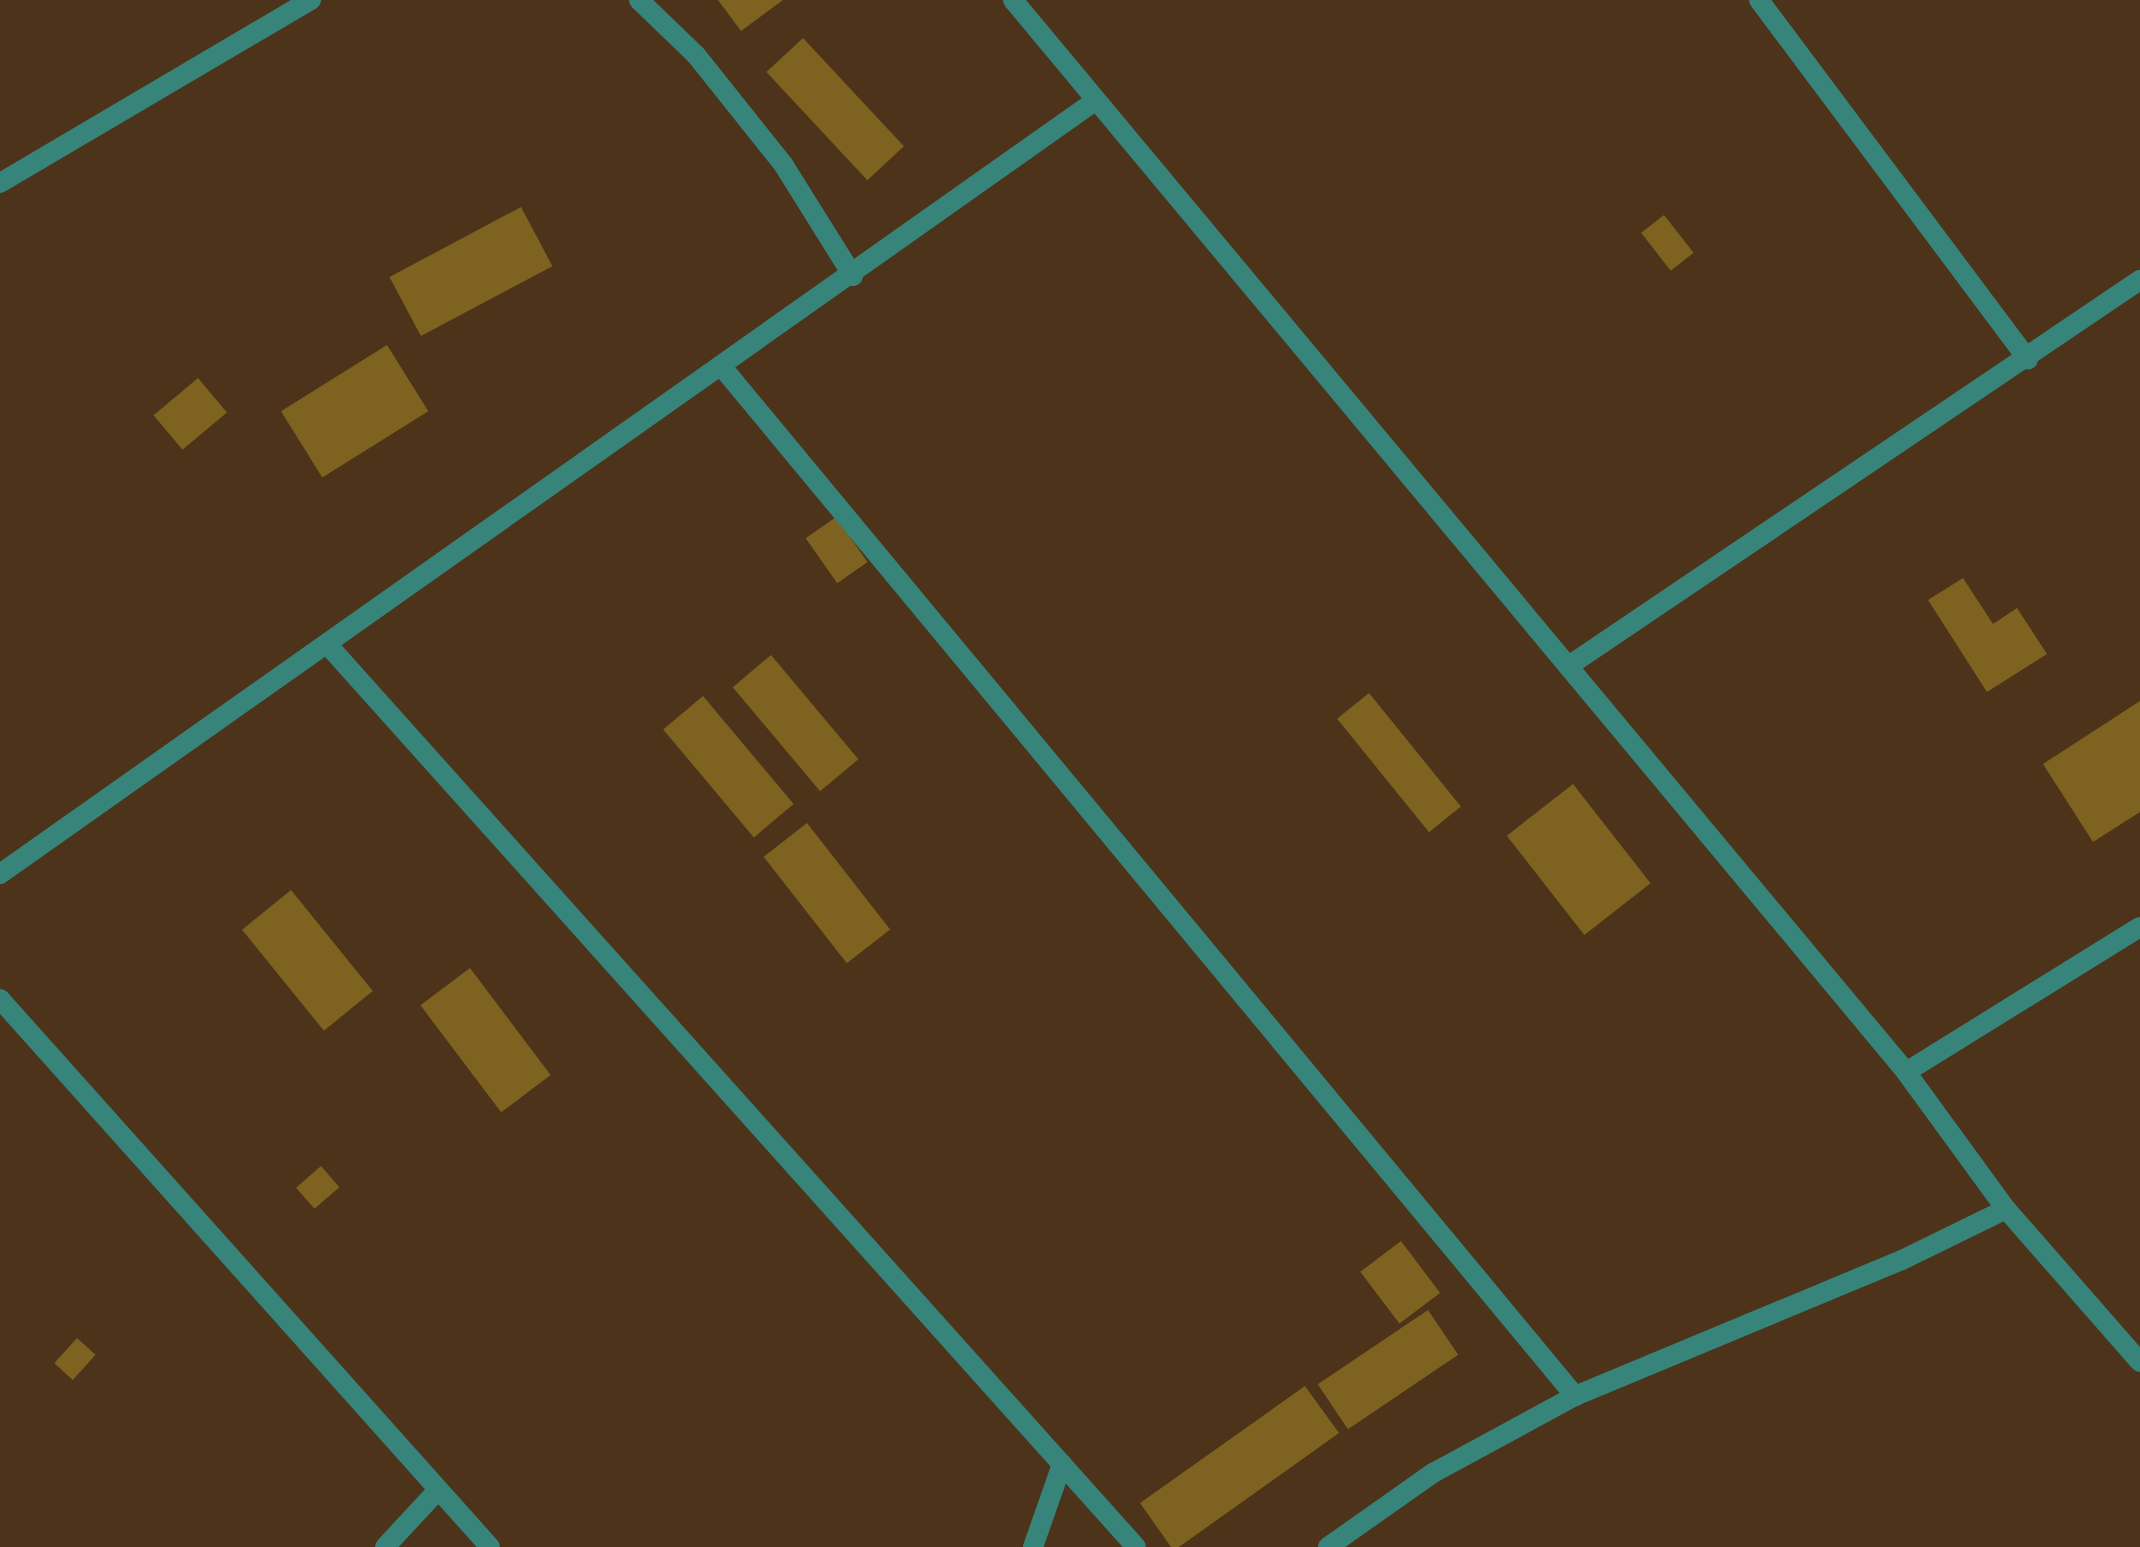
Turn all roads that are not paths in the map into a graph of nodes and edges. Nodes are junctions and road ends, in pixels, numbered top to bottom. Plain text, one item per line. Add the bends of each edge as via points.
1 (312, 0) edge
2 (639, 0) edge
3 (1013, 0) edge
4 (1759, 0) edge
5 (1094, 100) junction
6 (0, 182) edge
7 (853, 276) junction
8 (2140, 280) edge
9 (2028, 359) junction
10 (722, 368) junction
11 (327, 644) junction
12 (1570, 665) junction
13 (0, 874) edge
14 (2140, 927) edge
15 (0, 999) edge
16 (1906, 1072) junction
17 (2006, 1210) junction
18 (2140, 1362) edge
19 (1575, 1396) junction
20 (1062, 1464) junction
21 (438, 1490) junction
22 (385, 1547) edge
23 (490, 1547) edge
24 (1034, 1547) edge
25 (1136, 1547) edge
26 (1328, 1547) edge

1 - 6 street
2 - 7 street via 696,55 783,164
3 - 5 street
4 - 9 street
5 - 7 street
5 - 12 street
7 - 10 street
8 - 9 street
9 - 12 street
10 - 11 street
10 - 19 street
11 - 13 street
11 - 20 street
12 - 16 street
14 - 16 street
15 - 21 street
16 - 17 street
17 - 18 street
17 - 19 street
19 - 26 street via 1434,1473
20 - 24 street
20 - 25 street
21 - 22 street
21 - 23 street

